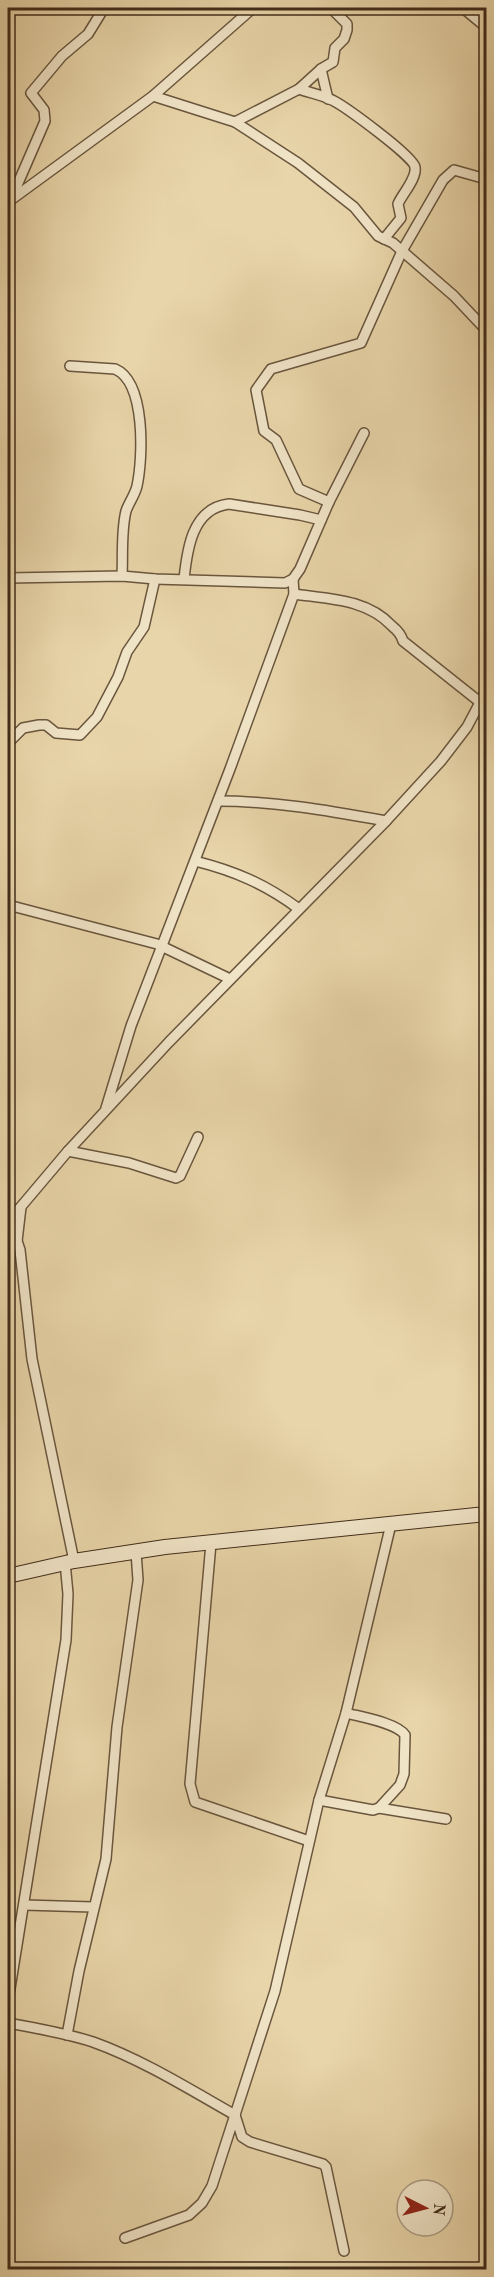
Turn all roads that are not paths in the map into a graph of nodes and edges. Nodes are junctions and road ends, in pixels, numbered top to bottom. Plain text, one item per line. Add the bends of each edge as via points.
1 (104, 8) edge
2 (253, 8) edge
3 (331, 8) edge
4 (463, 8) edge
5 (486, 27) edge
6 (321, 69) junction
7 (299, 89) junction
8 (153, 96) junction
9 (328, 99) junction
10 (235, 122) junction
11 (486, 179) edge
12 (9, 200) edge
13 (384, 238) junction
14 (402, 251) junction
15 (486, 330) edge
16 (70, 366) dead end
17 (364, 433) dead end
18 (329, 502) junction
19 (321, 520) junction
20 (122, 576) junction
21 (8, 578) edge
22 (155, 579) junction
23 (184, 579) junction
24 (293, 579) junction
25 (294, 594) junction
26 (486, 691) edge
27 (481, 703) junction
28 (8, 743) edge
29 (218, 801) junction
30 (386, 821) junction
31 (195, 861) junction
32 (8, 905) edge
33 (299, 909) junction
34 (163, 947) junction
35 (230, 979) junction
36 (106, 1110) junction
37 (198, 1137) dead end
38 (68, 1151) junction
39 (22, 1206) junction
40 (8, 1222) edge
41 (8, 1231) edge
42 (17, 1241) junction
43 (486, 1514) edge
44 (391, 1524) junction
45 (211, 1543) junction
46 (136, 1552) junction
47 (70, 1562) junction
48 (8, 1576) edge
49 (346, 1713) junction
50 (319, 1800) junction
51 (379, 1808) junction
52 (446, 1819) dead end
53 (309, 1841) junction
54 (24, 1905) junction
55 (93, 1907) junction
56 (10, 1958) edge
57 (8, 2001) edge
58 (8, 2023) edge
59 (67, 2035) junction
60 (236, 2115) junction
61 (125, 2238) dead end
62 (344, 2251) dead end

1 - 12 street via 88,34 62,56 31,93 44,110 45,121
2 - 8 street
3 - 6 street via 347,24 347,30 335,48 333,62
4 - 5 street
6 - 7 street
6 - 9 street
7 - 9 street
7 - 10 street
8 - 10 street
8 - 12 street
9 - 13 street via 382,135 415,166 415,175 398,204 401,218
10 - 13 street via 298,163 354,207
11 - 14 street via 459,170 449,172
13 - 14 street
14 - 15 street
14 - 18 street via 361,343 271,369 256,390 264,431 276,440 296,485
16 - 20 street via 115,369 125,376 138,406 137,487 126,512
17 - 18 street
18 - 19 street
19 - 23 street via 222,505 195,528
19 - 24 street
20 - 21 street
20 - 22 street
22 - 23 street
22 - 28 street via 144,627 127,651 97,717 80,735 56,733 43,724 23,728
23 - 24 street via 285,583
24 - 25 street
25 - 27 street via 372,609 402,635 403,641
25 - 29 street
26 - 27 street
27 - 30 street via 441,761
29 - 30 street via 301,806
29 - 31 street
30 - 33 street
31 - 33 street via 243,875
31 - 34 street
32 - 34 street
33 - 35 street
34 - 35 street
34 - 36 street via 131,1026
35 - 36 street
36 - 38 street
37 - 38 street via 176,1178 129,1163
38 - 39 street
39 - 40 street
39 - 42 street
41 - 42 street
42 - 47 street via 32,1359
43 - 44 main road
44 - 45 main road
44 - 49 street
45 - 46 main road
45 - 53 street via 190,1784 195,1802
46 - 47 main road
46 - 55 street via 138,1580 117,1727 106,1860
47 - 48 main road
47 - 54 street via 66,1640
49 - 50 street
49 - 51 street via 390,1725 405,1735 404,1774 400,1785
50 - 51 street
50 - 53 street
51 - 52 street
53 - 60 street via 275,1992
54 - 55 street
54 - 56 street
55 - 59 street
56 - 57 street
58 - 59 street
59 - 60 street via 123,2054
60 - 61 street via 202,2204 189,2215
60 - 62 street via 242,2137 250,2142 326,2167

